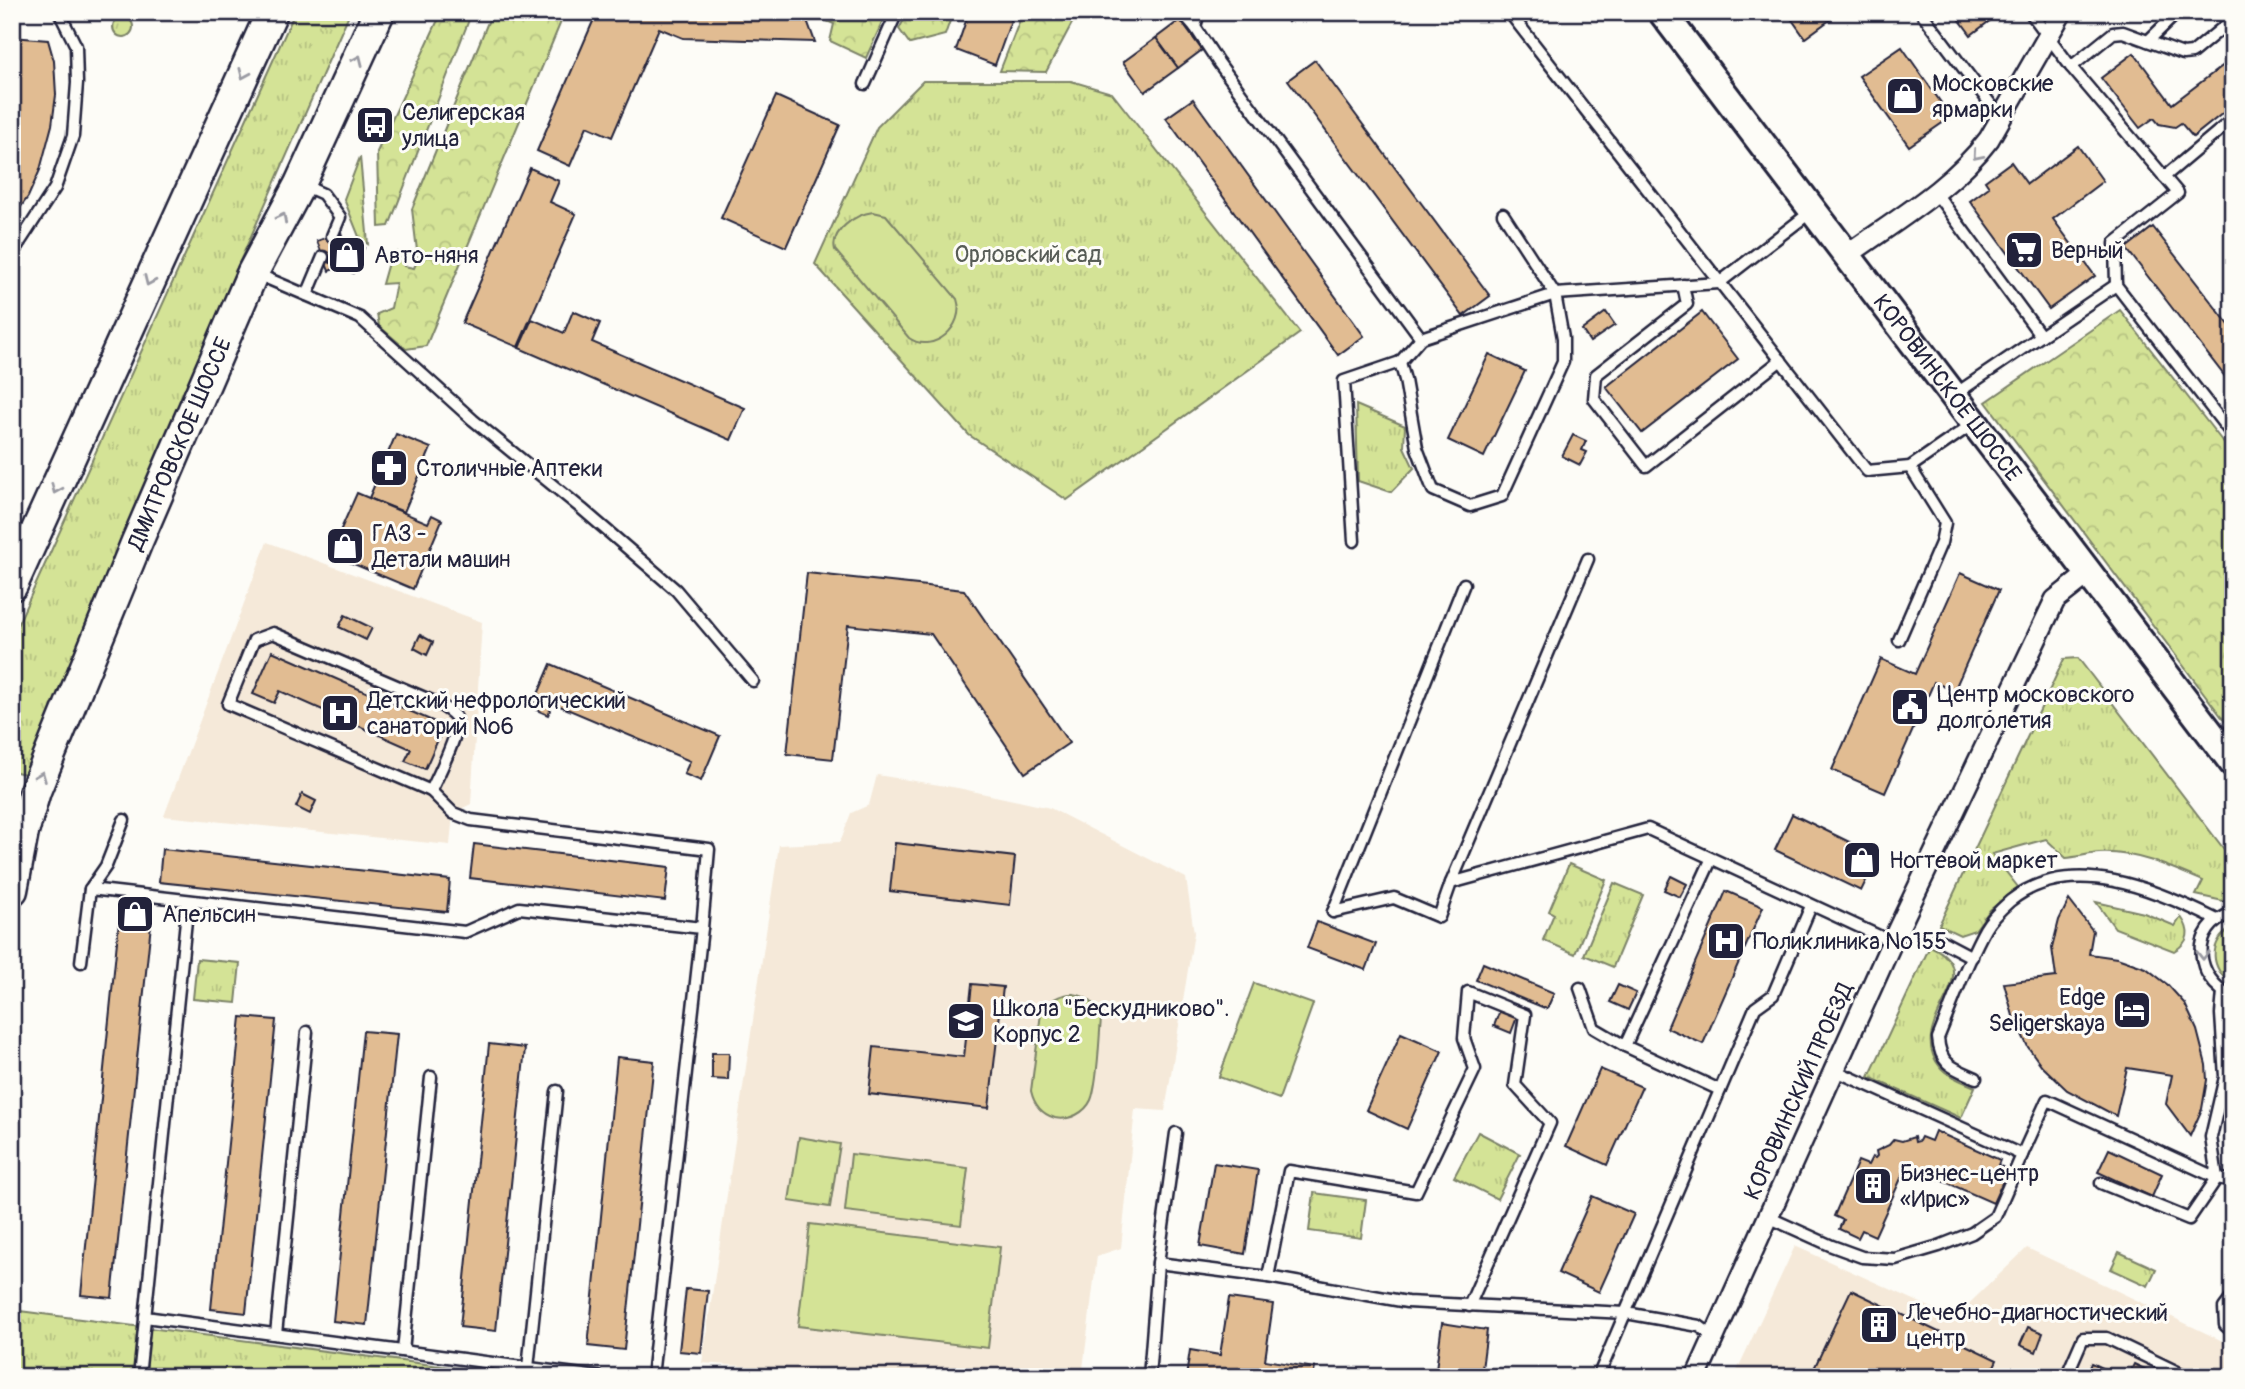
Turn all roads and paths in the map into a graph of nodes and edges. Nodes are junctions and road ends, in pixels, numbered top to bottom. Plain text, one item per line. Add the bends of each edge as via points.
1 (59, 12) edge
2 (272, 12) edge
3 (897, 12) edge
4 (1182, 12) edge
5 (1199, 12) edge
6 (1508, 12) edge
7 (1662, 12) edge
8 (1921, 12) edge
9 (2030, 12) edge
10 (2062, 12) edge
11 (2178, 12) edge
12 (379, 13) edge
13 (2233, 19) edge
14 (1195, 27) junction
15 (2048, 36) junction
16 (2148, 41) junction
17 (2071, 67) junction
18 (865, 83) dead end
19 (2001, 118) junction
20 (2233, 118) edge
21 (2164, 177) junction
22 (300, 184) junction
23 (1935, 192) junction
24 (1812, 211) junction
25 (1503, 214) dead end
26 (332, 236) dead end
27 (12, 254) edge
28 (1846, 256) junction
29 (323, 257) dead end
30 (253, 272) junction
31 (1719, 283) junction
32 (1683, 285) junction
33 (2116, 285) junction
34 (1555, 294) junction
35 (307, 295) junction
36 (2041, 336) junction
37 (1421, 338) junction
38 (1781, 360) junction
39 (1400, 362) junction
40 (1954, 396) junction
41 (1975, 423) junction
42 (2233, 436) edge
43 (1910, 467) junction
44 (1354, 541) dead end
45 (19, 553) edge
46 (1588, 559) dead end
47 (2088, 574) junction
48 (1464, 584) dead end
49 (12, 585) edge
50 (1899, 640) dead end
51 (753, 681) dead end
52 (2233, 764) edge
53 (431, 791) junction
54 (124, 820) dead end
55 (1711, 860) junction
56 (1451, 883) junction
57 (90, 889) junction
58 (12, 890) edge
59 (188, 901) junction
60 (1811, 906) junction
61 (2233, 913) edge
62 (2217, 920) junction
63 (702, 928) junction
64 (1934, 937) dead end
65 (1892, 942) junction
66 (1972, 957) junction
67 (81, 962) dead end
68 (1580, 988) dead end
69 (2228, 995) edge
70 (307, 1032) dead end
71 (1625, 1046) junction
72 (1835, 1070) junction
73 (431, 1077) dead end
74 (1976, 1078) dead end
75 (1720, 1090) junction
76 (557, 1091) dead end
77 (1176, 1133) dead end
78 (2022, 1155) junction
79 (2217, 1178) junction
80 (2233, 1181) edge
81 (2101, 1183) dead end
82 (1768, 1217) junction
83 (1158, 1262) junction
84 (1268, 1277) junction
85 (2233, 1296) edge
86 (1469, 1306) junction
87 (1626, 1312) junction
88 (145, 1317) junction
89 (2233, 1332) edge
90 (276, 1334) junction
91 (1714, 1337) junction
92 (403, 1351) junction
93 (528, 1368) junction
94 (139, 1377) edge
95 (598, 1377) edge
96 (652, 1377) edge
97 (1149, 1377) edge
98 (1598, 1377) edge
99 (1696, 1377) edge
100 (2066, 1377) edge
101 (2188, 1377) edge

1 - 27 lane via 76,46 73,135 55,188
2 -> 45 main road
3 - 18 lane
4 - 14 lane
5 - 14 lane
6 - 31 lane
7 - 24 main road, КОРОВИНСКОЕ ШОССЕ
8 - 19 lane
9 - 15 lane
10 - 15 street
11 - 16 lane
22 -> 12 main road, ДМИТРОВСКОЕ ШОССЕ
13 - 16 lane via 2192,53
14 - 37 lane
15 - 17 lane
15 - 19 street
16 - 17 lane via 2113,33
17 - 21 lane
19 -> 23 street via 1976,156
20 - 21 lane
21 - 33 lane via 2178,193 2115,243
22 - 26 lane via 323,194 340,217
30 -> 22 main road, ДМИТРОВСКОЕ ШОССЕ
23 - 28 street
23 - 36 lane
24 - 28 main road, КОРОВИНСКОЕ ШОССЕ
24 - 31 lane
25 - 34 lane
28 - 40 main road, КОРОВИНСКОЕ ШОССЕ
29 - 35 lane
30 - 35 lane
58 -> 30 main road, ДМИТРОВСКОЕ ШОССЕ via 35,791
31 - 32 lane
31 - 38 lane
32 - 34 lane
32 - 38 lane via 1687,304 1597,375 1594,399 1646,466
33 - 36 lane
33 - 42 lane
34 - 37 lane
34 - 39 lane via 1563,362 1502,496 1470,506 1433,489 1416,448
35 - 51 lane via 360,318 473,420 592,517 676,590
36 - 40 lane
37 - 39 lane
38 - 43 lane via 1867,471
39 - 44 lane via 1344,382
40 - 41 main road, КОРОВИНСКОЕ ШОССЕ
41 - 43 lane
41 - 47 main road, КОРОВИНСКОЕ ШОССЕ
43 - 50 lane via 1945,523 1941,543
45 - 49 main road
46 - 56 lane
47 - 52 main road, КОРОВИНСКОЕ ШОССЕ
47 - 65 street, КОРОВИНСКИЙ ПРОЕЗД via 2055,600
48 - 56 lane via 1334,912 1394,898 1439,917
53 - 53 lane via 458,724 455,716 439,704 272,634 254,640 228,704
53 - 63 lane via 453,813 471,820 709,849
54 - 57 lane via 106,866
55 - 56 lane via 1648,830
55 - 60 lane
55 - 71 lane
57 - 59 lane
57 - 67 lane
59 - 63 lane via 465,932 519,908
59 - 88 lane
60 - 65 lane
60 - 75 lane via 1773,995 1755,1008
61 - 62 lane
62 - 66 lane via 2174,899 2124,883 2078,877 2050,880 2020,893 2000,910 1985,927
62 -> 69 lane via 2204,937 2201,958 2208,978
63 - 96 lane
64 - 66 lane
65 - 72 street, КОРОВИНСКИЙ ПРОЕЗД
66 - 74 lane via 1938,1038 1939,1052 1950,1066
68 - 71 lane via 1594,1028
69 - 79 lane via 2221,1014 2225,1077 2211,1137
70 - 90 lane
71 - 75 lane
72 - 78 lane
72 - 82 street, КОРОВИНСКИЙ ПРОЕЗД
73 - 92 lane
75 - 87 lane
76 - 93 lane
77 - 83 lane
78 - 79 lane via 2047,1100
78 - 82 lane via 1995,1217 1972,1233 1895,1259 1862,1257
79 - 80 lane
79 - 81 lane via 2189,1219
82 - 91 street, КОРОВИНСКИЙ ПРОЕЗД
83 - 84 lane
83 - 97 lane
84 - 86 lane via 1407,1302
84 - 86 lane via 1289,1171 1416,1192 1475,1069 1464,1038 1468,992 1525,1015 1515,1084 1550,1123
85 - 89 lane via 2224,1308 2225,1325
86 - 87 lane
87 - 91 lane via 1699,1326
87 - 98 lane
88 - 90 lane
88 - 94 lane
90 - 92 lane
91 - 99 street, КОРОВИНСКИЙ ПРОЕЗД
92 - 93 lane
93 - 95 lane
100 - 101 lane via 2083,1338 2107,1338

